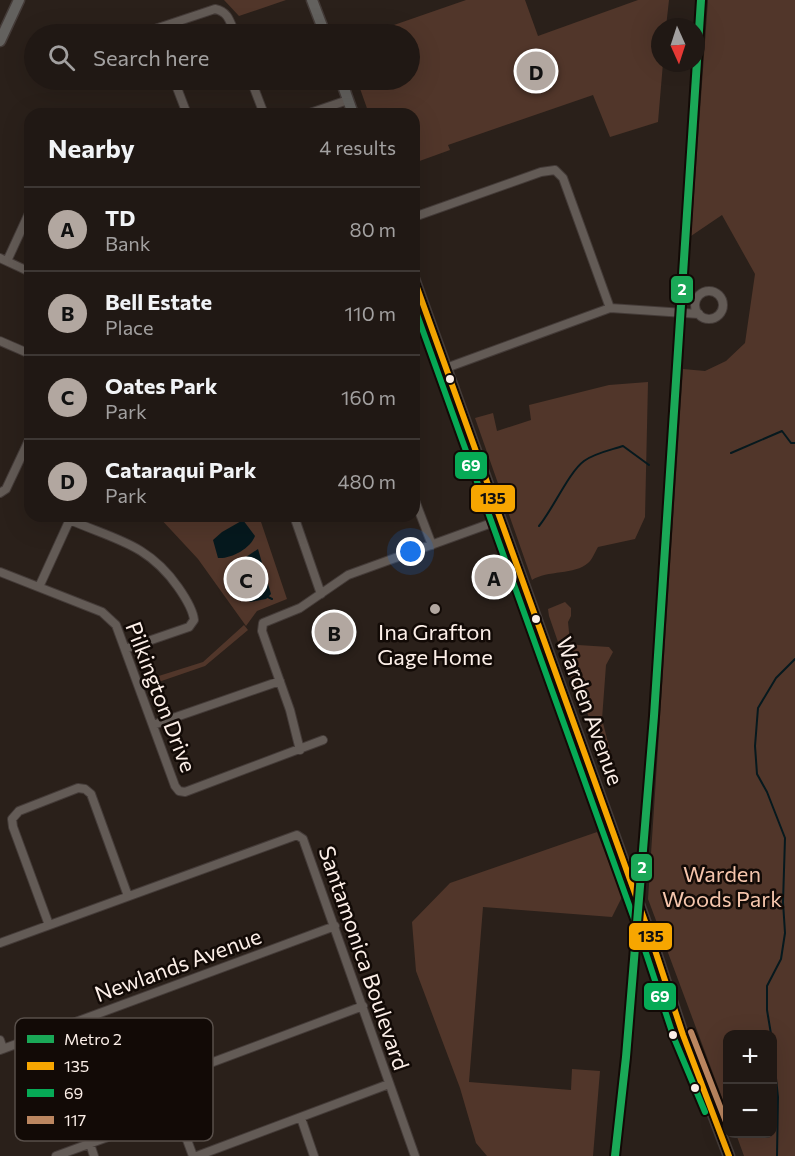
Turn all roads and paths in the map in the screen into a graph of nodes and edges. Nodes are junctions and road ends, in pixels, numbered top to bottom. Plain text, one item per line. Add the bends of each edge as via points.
1 (20, 0) edge
2 (312, 0) edge
3 (177, 24) edge
4 (231, 24) edge
5 (321, 24) edge
6 (0, 41) edge
7 (178, 90) edge
8 (255, 90) edge
9 (344, 90) edge
10 (348, 100) junction
11 (185, 108) edge
12 (262, 108) edge
13 (325, 108) edge
14 (351, 108) edge
15 (420, 215) edge
16 (24, 222) edge
17 (3, 259) edge
18 (24, 269) edge
19 (420, 296) edge
20 (610, 308) junction
21 (699, 314) dead end
22 (0, 341) edge
23 (24, 351) edge
24 (446, 368) junction
25 (24, 451) edge
26 (0, 493) edge
27 (420, 514) edge
28 (500, 520) junction
29 (69, 522) edge
30 (80, 522) edge
31 (296, 522) edge
32 (432, 545) junction
33 (0, 572) edge
34 (39, 587) junction
35 (321, 594) junction
36 (125, 649) junction
37 (280, 681) junction
38 (153, 725) junction
39 (322, 740) dead end
40 (300, 750) junction
41 (128, 896) junction
42 (49, 925) junction
43 (334, 926) junction
44 (0, 944) edge
45 (363, 1006) junction
46 (86, 1018) edge
47 (0, 1040) edge
48 (2, 1049) edge
49 (213, 1062) edge
50 (389, 1084) junction
51 (301, 1118) junction
52 (98, 1141) edge
53 (187, 1141) edge
54 (90, 1144) junction
55 (56, 1156) edge
56 (94, 1156) edge
57 (192, 1156) edge
58 (198, 1156) edge
59 (314, 1156) edge
60 (416, 1156) edge
61 (729, 1156) edge

1 - 6 main road
2 - 5 main road
3 - 4 street via 215,9 228,16
7 - 11 street
8 - 12 street
9 - 10 main road
10 - 13 street
10 - 14 main road
15 - 20 street via 555,170 563,178
16 - 17 street
17 - 18 street
19 - 24 main road, Warden Avenue
20 - 21 street
20 - 24 street
22 - 23 street
24 - 28 main road, Warden Avenue
25 - 26 street via 6,489
27 - 32 street
28 - 32 street
28 - 61 main road, Warden Avenue
29 - 34 street
30 - 36 street via 149,555 181,590 193,612 194,620 189,627
31 - 35 street
32 - 35 street via 348,575
33 - 34 street, Pilkington Drive
34 - 36 street, Pilkington Drive via 102,612 116,625
35 - 37 street via 300,608 263,622 262,631
36 - 38 street, Pilkington Drive
37 - 38 street
37 - 40 street
38 - 40 street, Pilkington Drive via 179,791
39 - 40 street, Pilkington Drive
41 - 42 street, Santamonica Boulevard
41 - 42 street via 91,794 78,788 19,811 12,819
41 - 43 street, Santamonica Boulevard via 297,835 303,839
42 - 44 street, Santamonica Boulevard
43 - 45 street, Santamonica Boulevard
43 - 46 street, Newlands Avenue
45 - 49 street
45 - 50 street, Santamonica Boulevard
47 - 48 street
50 - 51 street
50 - 60 street, Santamonica Boulevard
51 - 58 street
51 - 59 street
52 - 54 street
53 - 57 street
54 - 55 street
54 - 56 street

